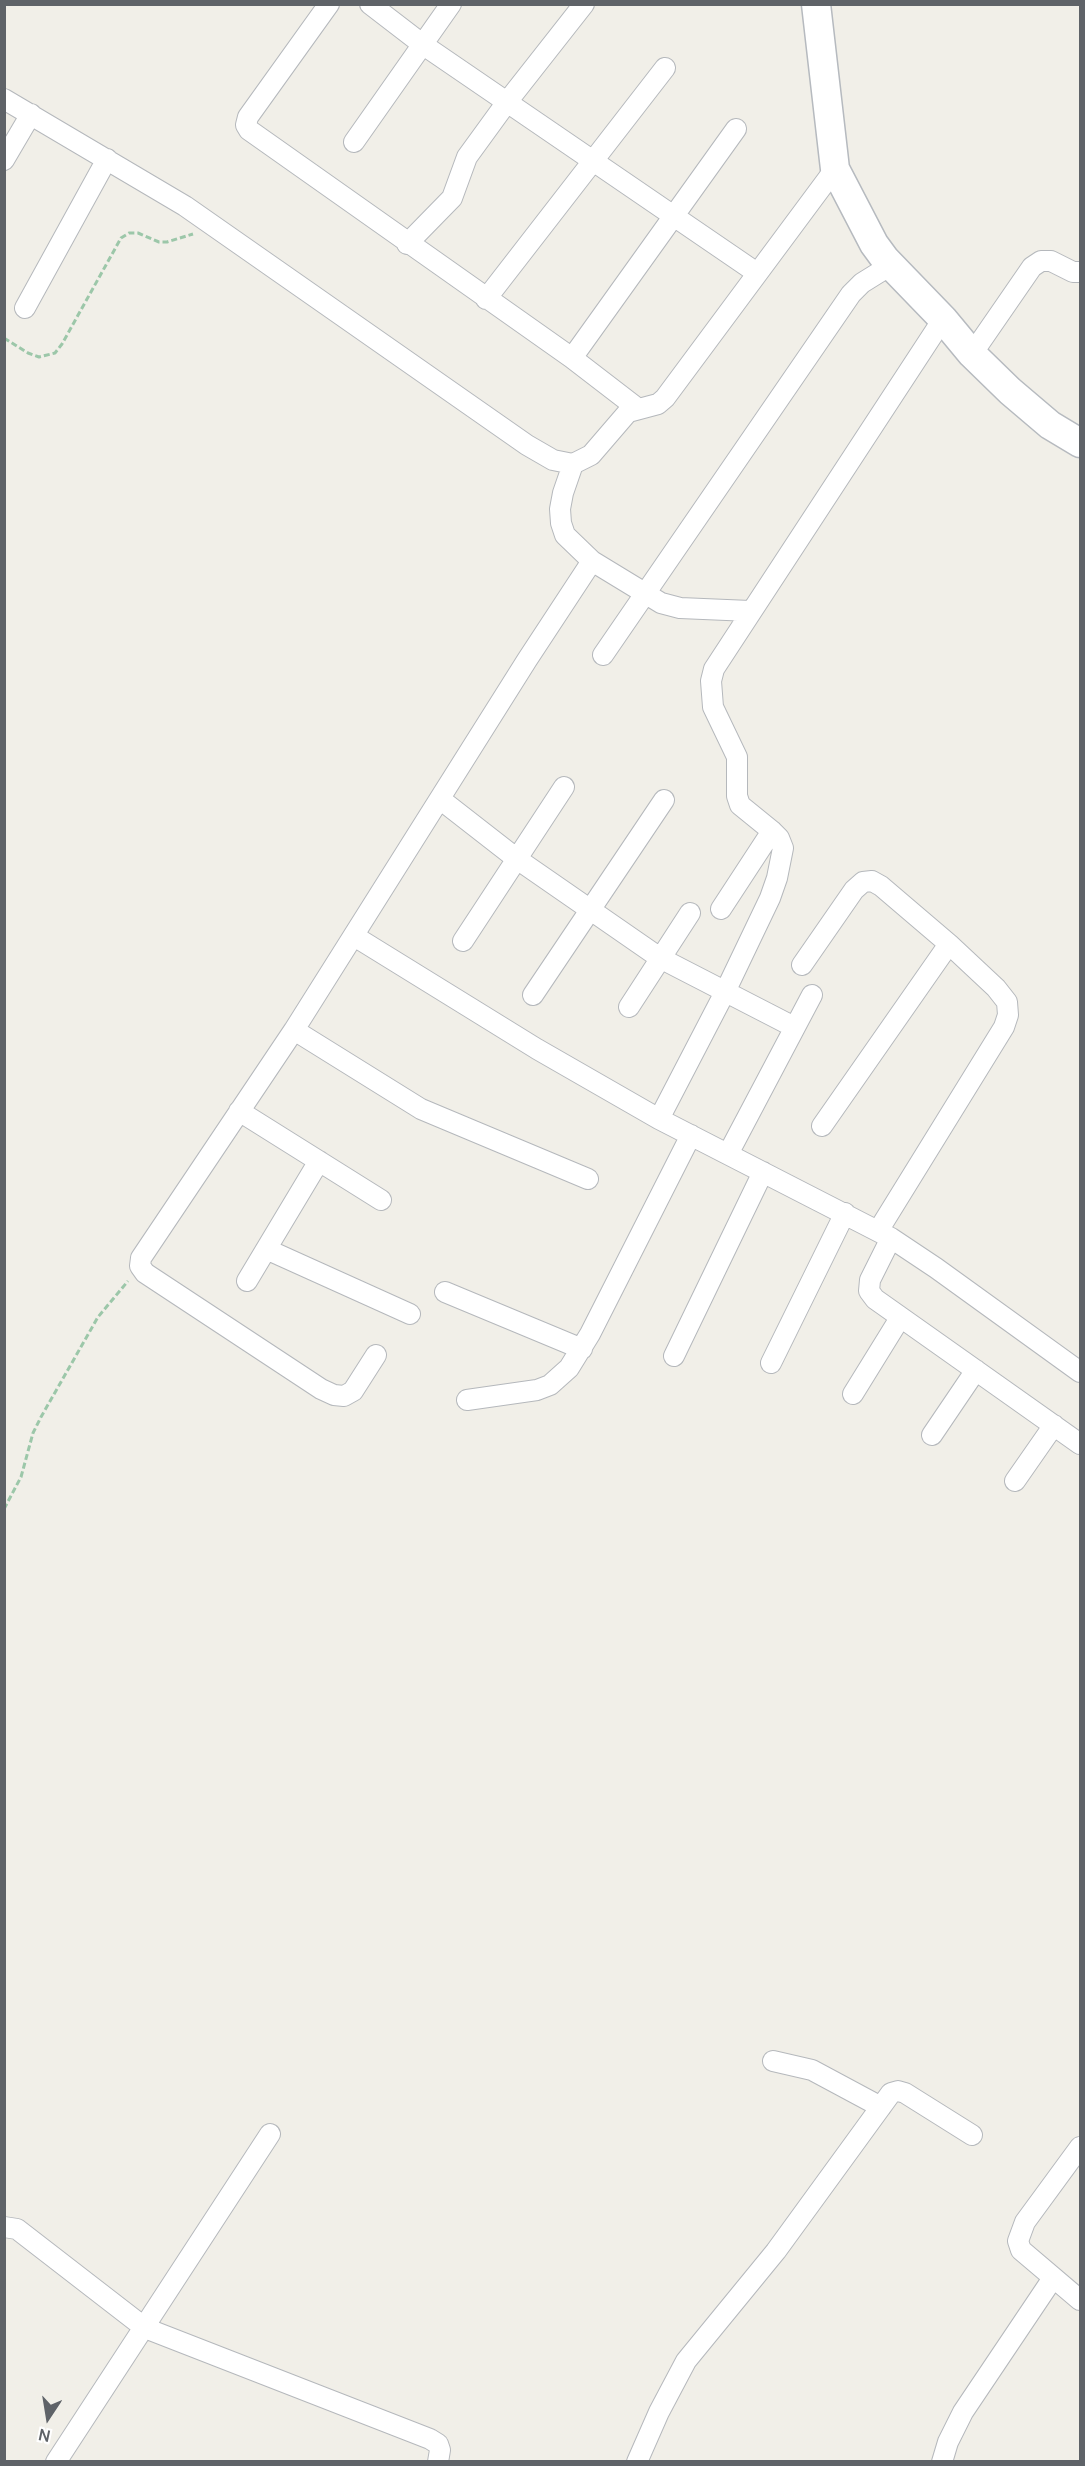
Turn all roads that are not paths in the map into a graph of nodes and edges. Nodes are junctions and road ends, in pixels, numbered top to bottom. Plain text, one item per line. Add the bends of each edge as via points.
1 (329, 4) edge
2 (370, 4) edge
3 (451, 4) edge
4 (584, 4) edge
5 (816, 4) edge
6 (422, 44) junction
7 (665, 68) dead end
8 (4, 99) edge
9 (507, 102) junction
10 (31, 114) junction
11 (736, 129) dead end
12 (354, 141) dead end
13 (107, 159) junction
14 (4, 160) edge
15 (593, 160) junction
16 (834, 169) junction
17 (674, 215) junction
18 (407, 244) junction
19 (883, 256) junction
20 (1080, 272) edge
21 (757, 273) junction
22 (486, 299) junction
23 (25, 308) dead end
24 (943, 319) junction
25 (972, 354) junction
26 (572, 358) junction
27 (637, 408) junction
28 (1080, 443) edge
29 (573, 464) junction
30 (592, 561) junction
31 (644, 595) junction
32 (750, 611) junction
33 (603, 655) dead end
34 (564, 787) dead end
35 (440, 800) junction
36 (664, 800) dead end
37 (772, 831) junction
38 (518, 859) junction
39 (721, 909) dead end
40 (590, 910) junction
41 (690, 913) dead end
42 (354, 936) junction
43 (463, 941) dead end
44 (949, 944) junction
45 (660, 958) junction
46 (802, 965) dead end
47 (725, 992) junction
48 (533, 995) dead end
49 (812, 995) dead end
50 (629, 1007) dead end
51 (794, 1027) junction
52 (294, 1030) junction
53 (239, 1110) junction
54 (659, 1119) junction
55 (822, 1126) dead end
56 (691, 1135) junction
57 (728, 1154) junction
58 (319, 1161) junction
59 (763, 1172) junction
60 (588, 1179) dead end
61 (381, 1200) dead end
62 (845, 1213) junction
63 (884, 1234) junction
64 (266, 1249) junction
65 (247, 1281) dead end
66 (445, 1292) dead end
67 (410, 1314) dead end
68 (900, 1318) junction
69 (582, 1349) junction
70 (376, 1355) dead end
71 (674, 1356) dead end
72 (771, 1363) dead end
73 (976, 1370) junction
74 (1080, 1372) edge
75 (853, 1394) dead end
76 (467, 1400) dead end
77 (1054, 1425) junction
78 (933, 1435) dead end
79 (1080, 1444) edge
80 (1015, 1481) dead end
81 (773, 2061) dead end
82 (881, 2107) junction
83 (270, 2134) dead end
84 (972, 2135) dead end
85 (1080, 2147) edge
86 (4, 2227) edge
87 (1053, 2278) junction
88 (1080, 2300) edge
89 (145, 2328) junction
90 (56, 2462) edge
91 (438, 2462) edge
92 (637, 2462) edge
93 (942, 2462) edge

1 - 18 street via 246,124 255,136
2 - 6 street
3 - 6 street
4 - 9 street
5 - 16 street
6 - 9 street
6 - 12 street
7 - 15 street
8 - 10 street
9 - 15 street
9 - 18 street via 467,157 452,198
10 - 13 street
10 - 14 street
11 - 17 street
13 - 23 street
13 - 29 street via 185,206 527,445 553,460
15 - 17 street
15 - 22 street
16 - 19 street
16 - 21 street
17 - 21 street
17 - 26 street
18 - 22 street
19 - 24 street
19 - 31 street via 867,279 850,294
20 - 25 street via 1051,261 1041,261 1032,267
21 - 27 street via 665,398 658,404
22 - 26 street
24 - 25 street
24 - 32 street
25 - 28 street via 1050,425
26 - 27 street
27 - 29 street via 621,418 591,455
29 - 30 street via 560,509 561,523 565,535
30 - 31 street
30 - 35 street
31 - 32 street via 680,608
31 - 33 street
32 - 37 street via 714,669 711,692 713,707 737,757 740,806
34 - 38 street
35 - 38 street
35 - 42 street
36 - 40 street
37 - 39 street
37 - 47 street via 783,848 777,878
38 - 40 street
38 - 43 street
40 - 45 street
40 - 48 street
41 - 45 street
42 - 52 street
42 - 54 street
44 - 46 street via 881,886 863,882
44 - 55 street
44 - 63 street via 996,988 1007,1002 1008,1015
45 - 47 street
45 - 50 street
47 - 51 street
47 - 54 street
49 - 51 street
51 - 57 street
52 - 53 street
52 - 60 street via 421,1109
53 - 58 street
53 - 70 street via 141,1258 140,1266 145,1273 334,1395 344,1396 353,1391
54 - 56 street
56 - 57 street
56 - 69 street
57 - 59 street
58 - 61 street
58 - 64 street
59 - 62 street
59 - 71 street
62 - 63 street
62 - 72 street
63 - 68 street via 869,1292
63 - 74 street
64 - 65 street
64 - 67 street
66 - 69 street
68 - 73 street
68 - 75 street
69 - 76 street via 550,1385 522,1394
73 - 77 street
73 - 78 street
77 - 79 street
77 - 80 street
81 - 82 street via 812,2070
82 - 84 street via 891,2093 898,2091
82 - 92 street via 776,2251 686,2361
83 - 89 street
85 - 87 street via 1025,2222 1018,2241 1021,2250
86 - 89 street via 17,2229
87 - 88 street
87 - 93 street via 963,2412
89 - 90 street
89 - 91 street via 430,2439 438,2444

